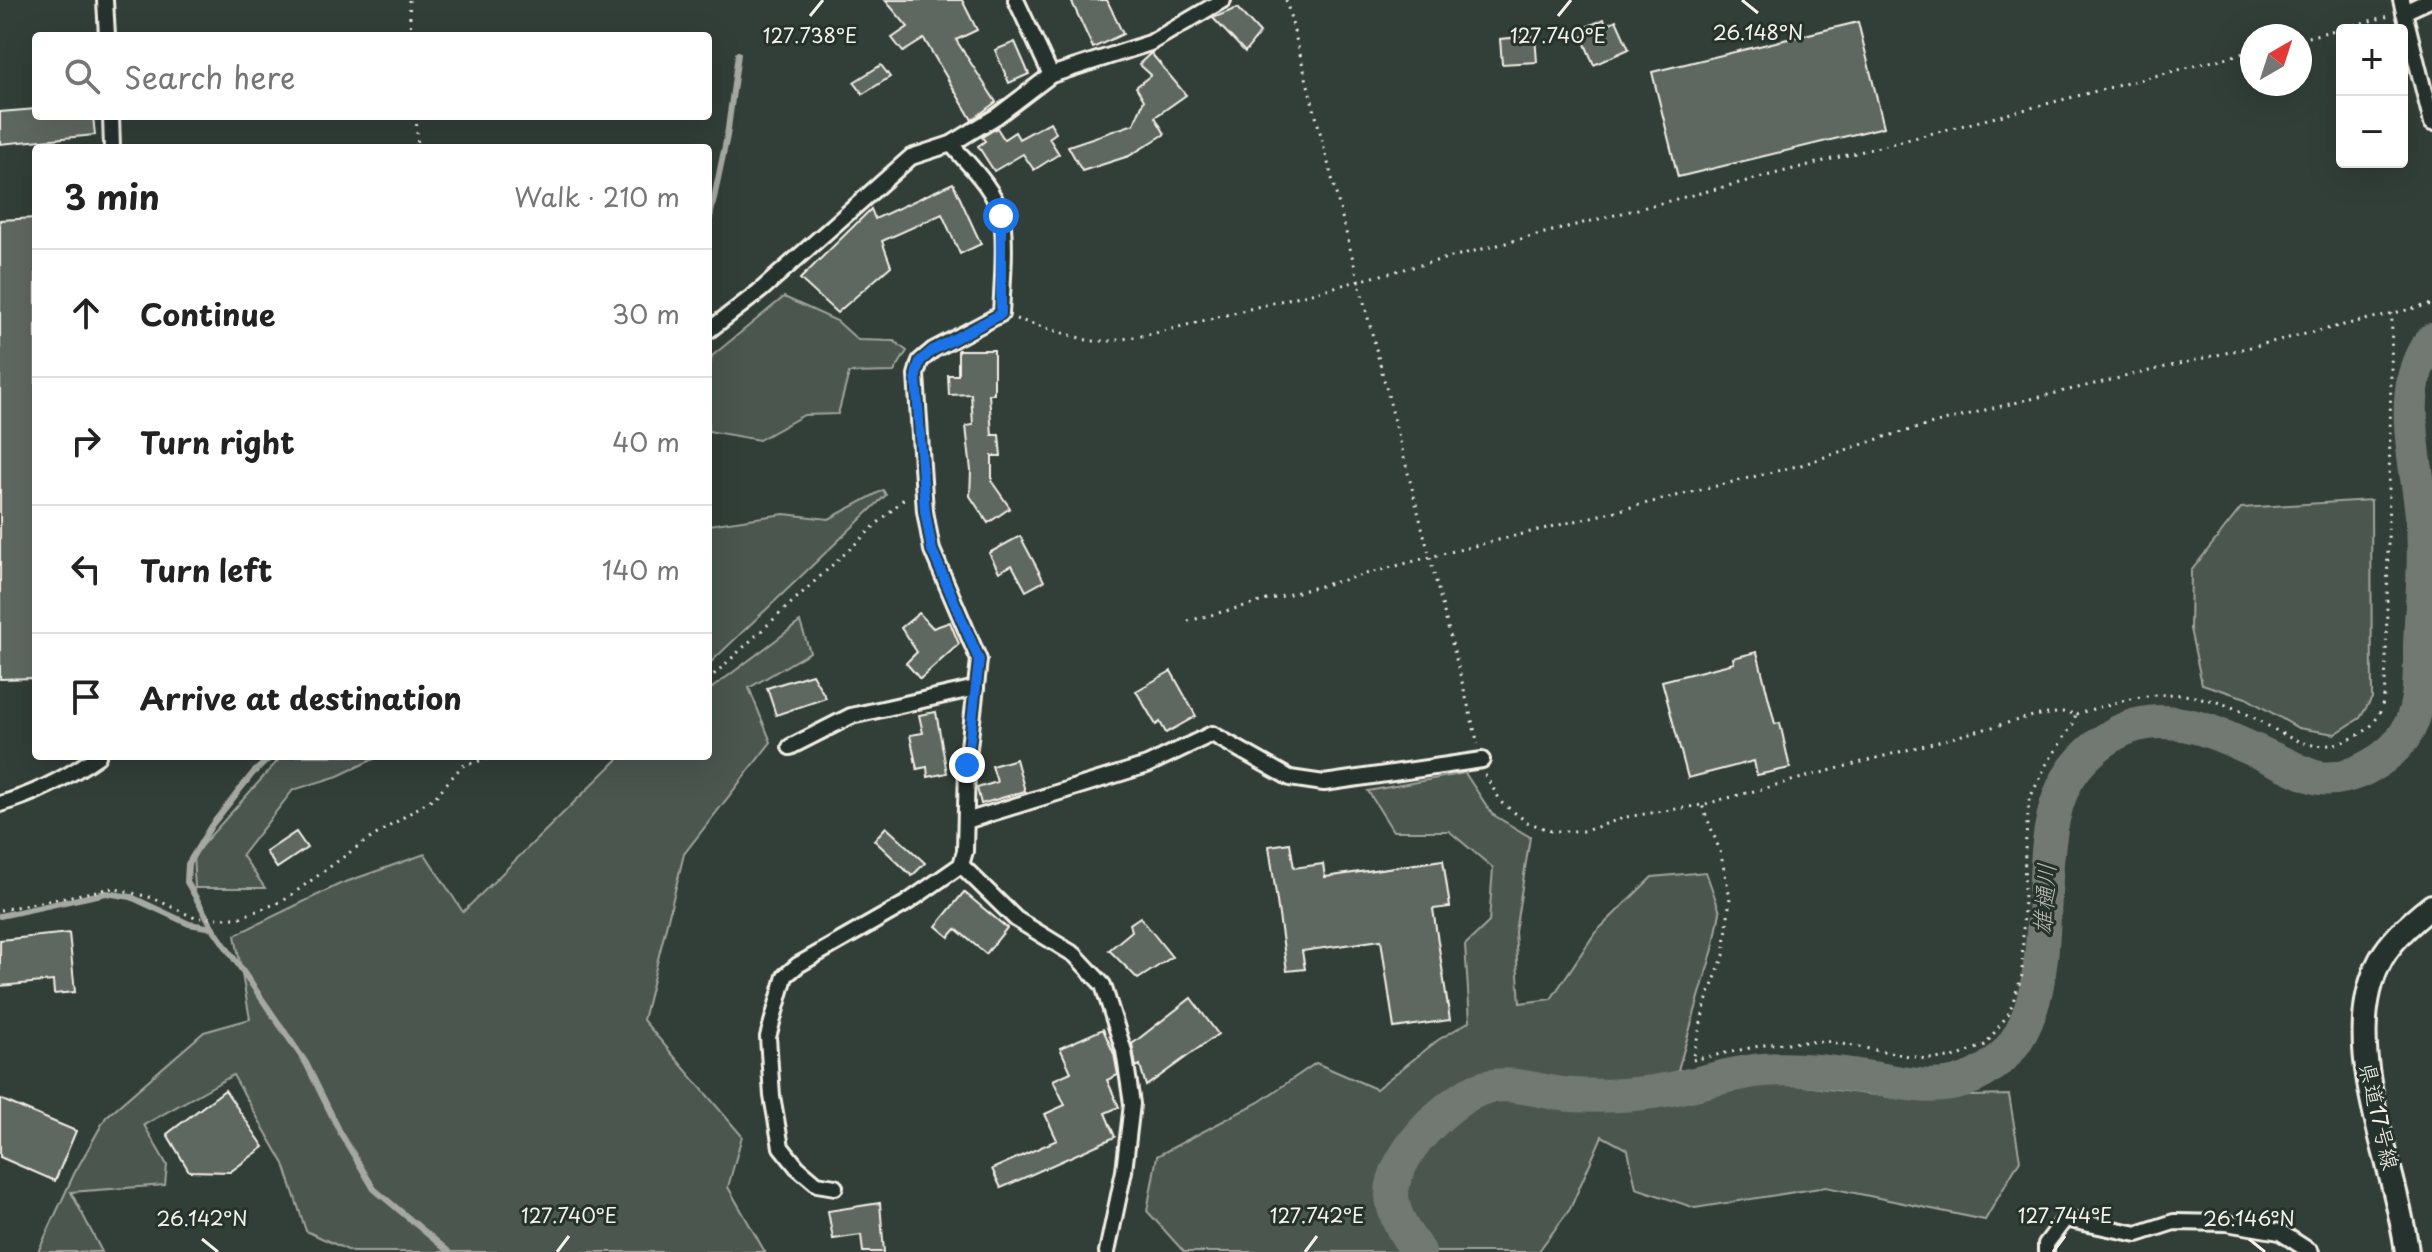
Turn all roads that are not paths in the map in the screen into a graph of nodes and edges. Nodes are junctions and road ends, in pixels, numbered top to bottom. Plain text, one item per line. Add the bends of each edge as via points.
1 (105, 0) edge
2 (1016, 0) edge
3 (1223, 0) edge
4 (2430, 0) edge
5 (2402, 6) edge
6 (107, 32) edge
7 (1051, 75) junction
8 (111, 120) edge
9 (2432, 123) edge
10 (112, 144) edge
11 (951, 144) junction
12 (712, 328) edge
13 (976, 688) junction
14 (790, 747) dead end
15 (92, 760) edge
16 (1482, 760) road end
17 (0, 804) edge
18 (966, 821) junction
19 (961, 865) junction
20 (2432, 906) edge
21 (835, 1187) dead end
22 (1107, 1252) edge
23 (2046, 1252) edge
24 (2311, 1252) edge
25 (2407, 1252) edge

1 - 6 street
2 - 7 street
3 - 7 street via 1150,43
4 - 5 street
5 - 9 street
7 - 11 street
8 - 10 street
11 - 12 street via 911,157
11 - 13 street via 989,190 1001,216 1001,314 933,350 920,361 916,375 932,550 979,660
13 - 14 street via 851,716
13 - 18 street
15 - 17 street
16 - 18 street via 1324,783 1290,778 1212,734 1147,765
18 - 19 street
19 - 21 street via 785,976 768,1037 781,1147 817,1184
19 - 22 street via 1016,919 1075,955 1103,985 1124,1051 1132,1104
20 - 25 main road, 県道17号線 via 2382,957 2363,1020 2364,1063
23 - 24 street via 2065,1219 2137,1234 2174,1222 2226,1223 2280,1232

